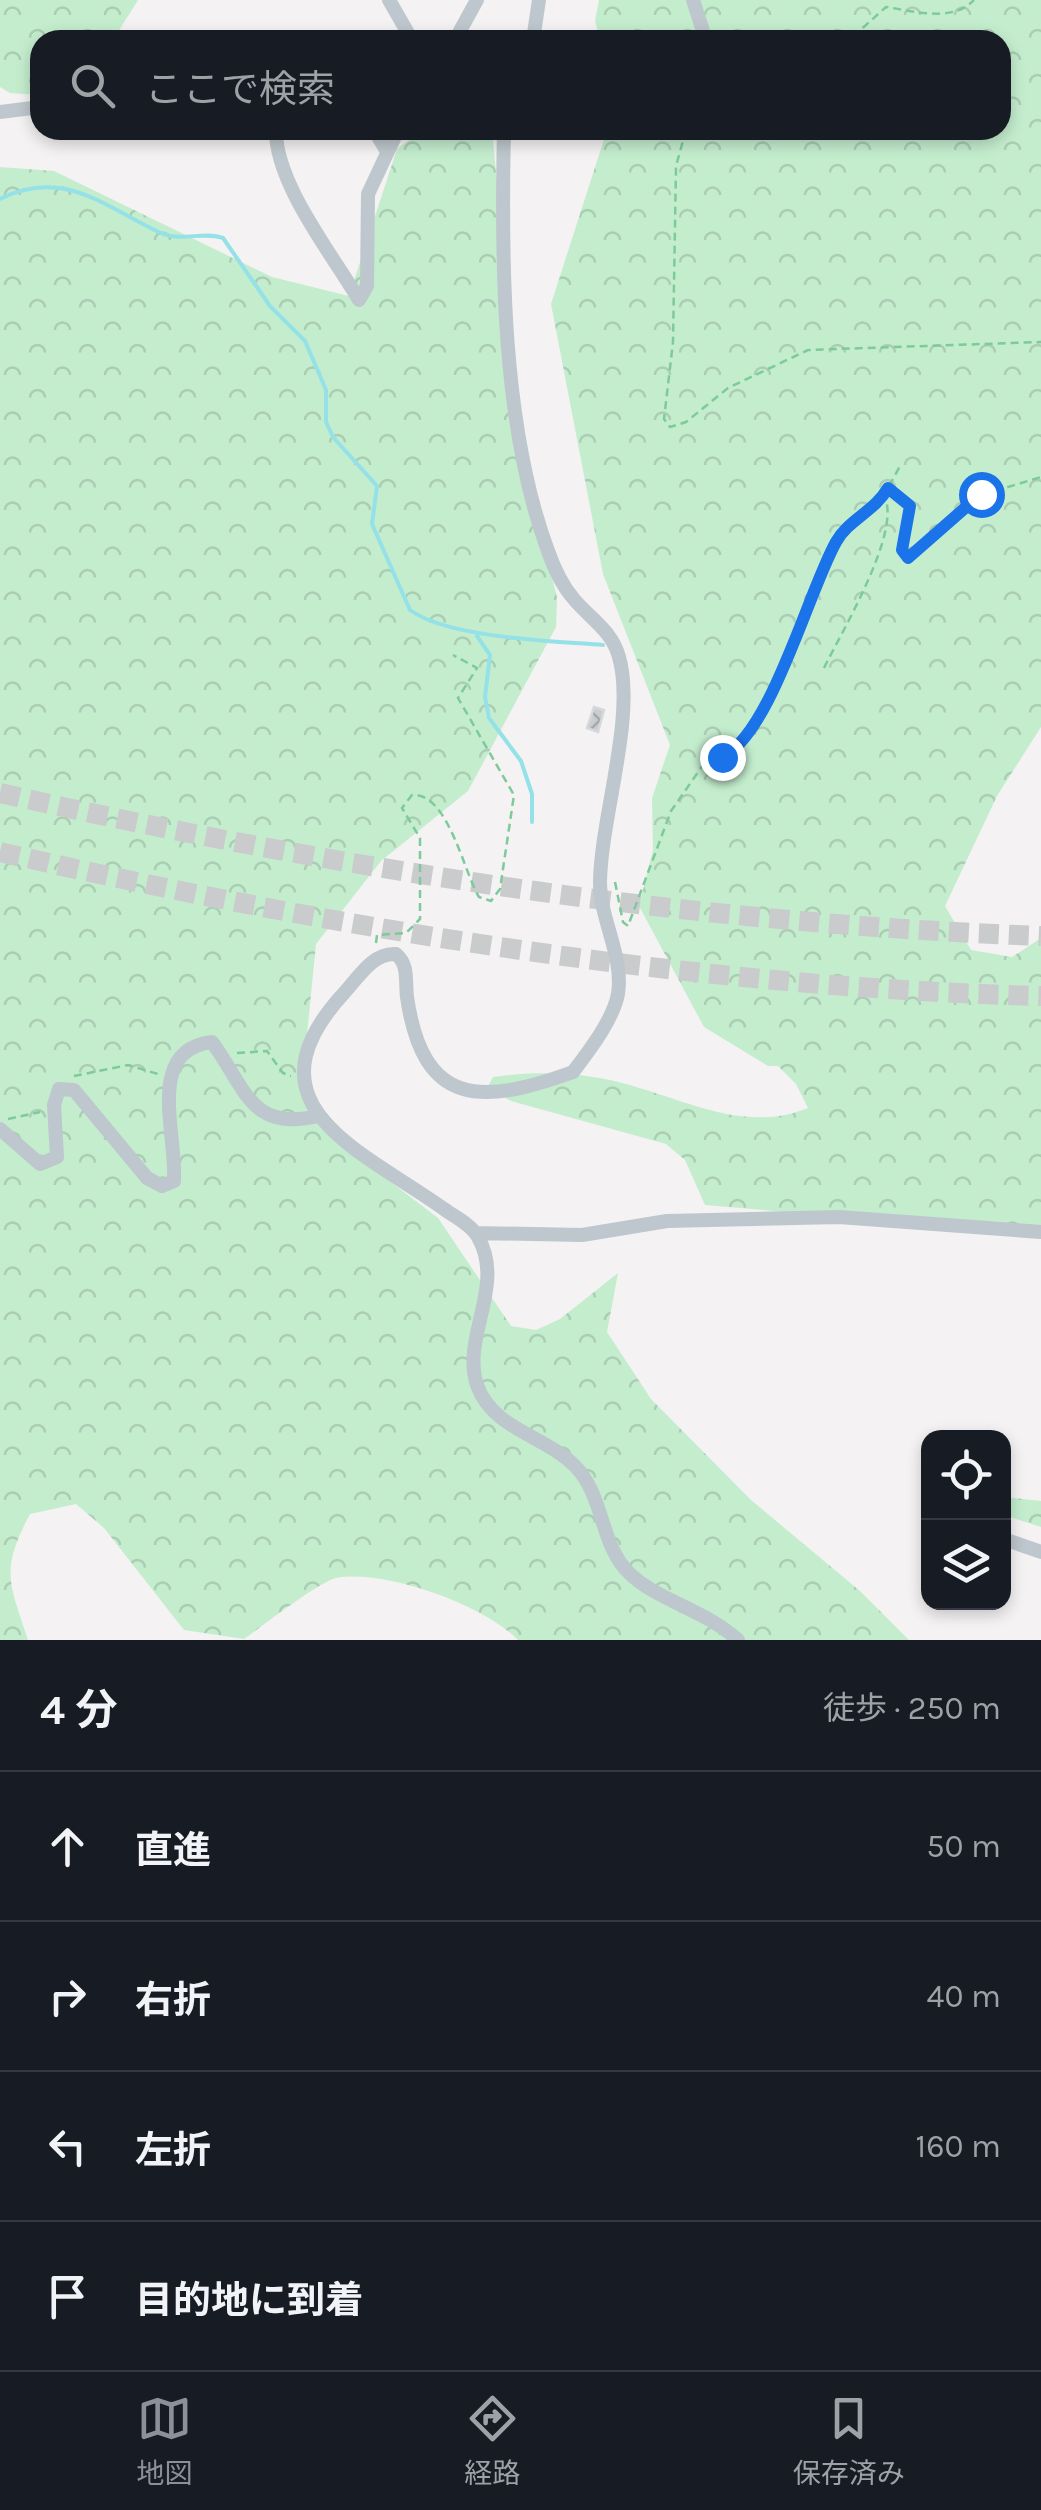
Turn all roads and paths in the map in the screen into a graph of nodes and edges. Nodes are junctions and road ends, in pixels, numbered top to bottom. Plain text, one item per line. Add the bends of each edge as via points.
1 (388, 0) edge
2 (476, 0) edge
3 (539, 0) edge
4 (693, 0) edge
5 (974, 0) edge
6 (406, 30) edge
7 (460, 30) edge
8 (534, 30) edge
9 (703, 30) edge
10 (860, 30) edge
11 (30, 108) edge
12 (0, 112) edge
13 (277, 140) edge
14 (380, 140) edge
15 (392, 140) edge
16 (504, 140) edge
17 (683, 140) edge
18 (386, 150) junction
19 (1041, 342) edge
20 (900, 466) dead end
21 (1041, 477) edge
22 (888, 488) junction
23 (884, 496) junction
24 (453, 655) dead end
25 (824, 668) dead end
26 (613, 870) dead end
27 (375, 960) junction
28 (221, 1054) junction
29 (302, 1080) junction
30 (318, 1116) junction
31 (0, 1129) edge
32 (1041, 1232) edge
33 (476, 1233) junction
34 (1011, 1541) edge
35 (1041, 1552) edge
36 (738, 1640) edge

1 - 6 street
2 - 7 street
3 - 8 street
4 - 9 street
5 - 10 path via 941,14 886,7
11 - 12 street
13 - 18 street via 278,157 359,300 367,286 368,194
14 - 18 street
15 - 18 street
16 - 27 street via 513,368 534,514 556,572 608,632 619,656 624,695 600,892 619,978 617,999 573,1072 482,1094 461,1090 432,1070 418,1046 405,964 396,954
17 - 19 path via 676,166 674,342 664,419 670,427 795,353
20 - 22 path
21 - 22 path via 972,498 908,558 902,550 910,506
22 - 23 path
23 - 25 path via 890,512 870,576
23 - 26 path via 838,537 794,646 743,742 703,765 670,811 628,926
24 - 27 path via 478,668 458,698 514,795 500,889 492,900 479,897 440,816 421,794 407,798 402,808 420,838 420,919 406,934 377,935
27 - 29 street via 322,1018 302,1062
28 - 29 path via 267,1051 283,1073
28 - 30 street via 256,1110 290,1122
28 - 31 street via 212,1042 191,1045 176,1058 169,1078 174,1182 162,1186 147,1178 74,1090 59,1089 54,1104 57,1158 40,1164
29 - 30 street
30 - 33 street via 337,1139
32 - 33 street via 839,1217 650,1222 582,1235
33 - 36 street via 489,1271 473,1362 482,1398 572,1462 629,1574 714,1618
34 - 35 street

